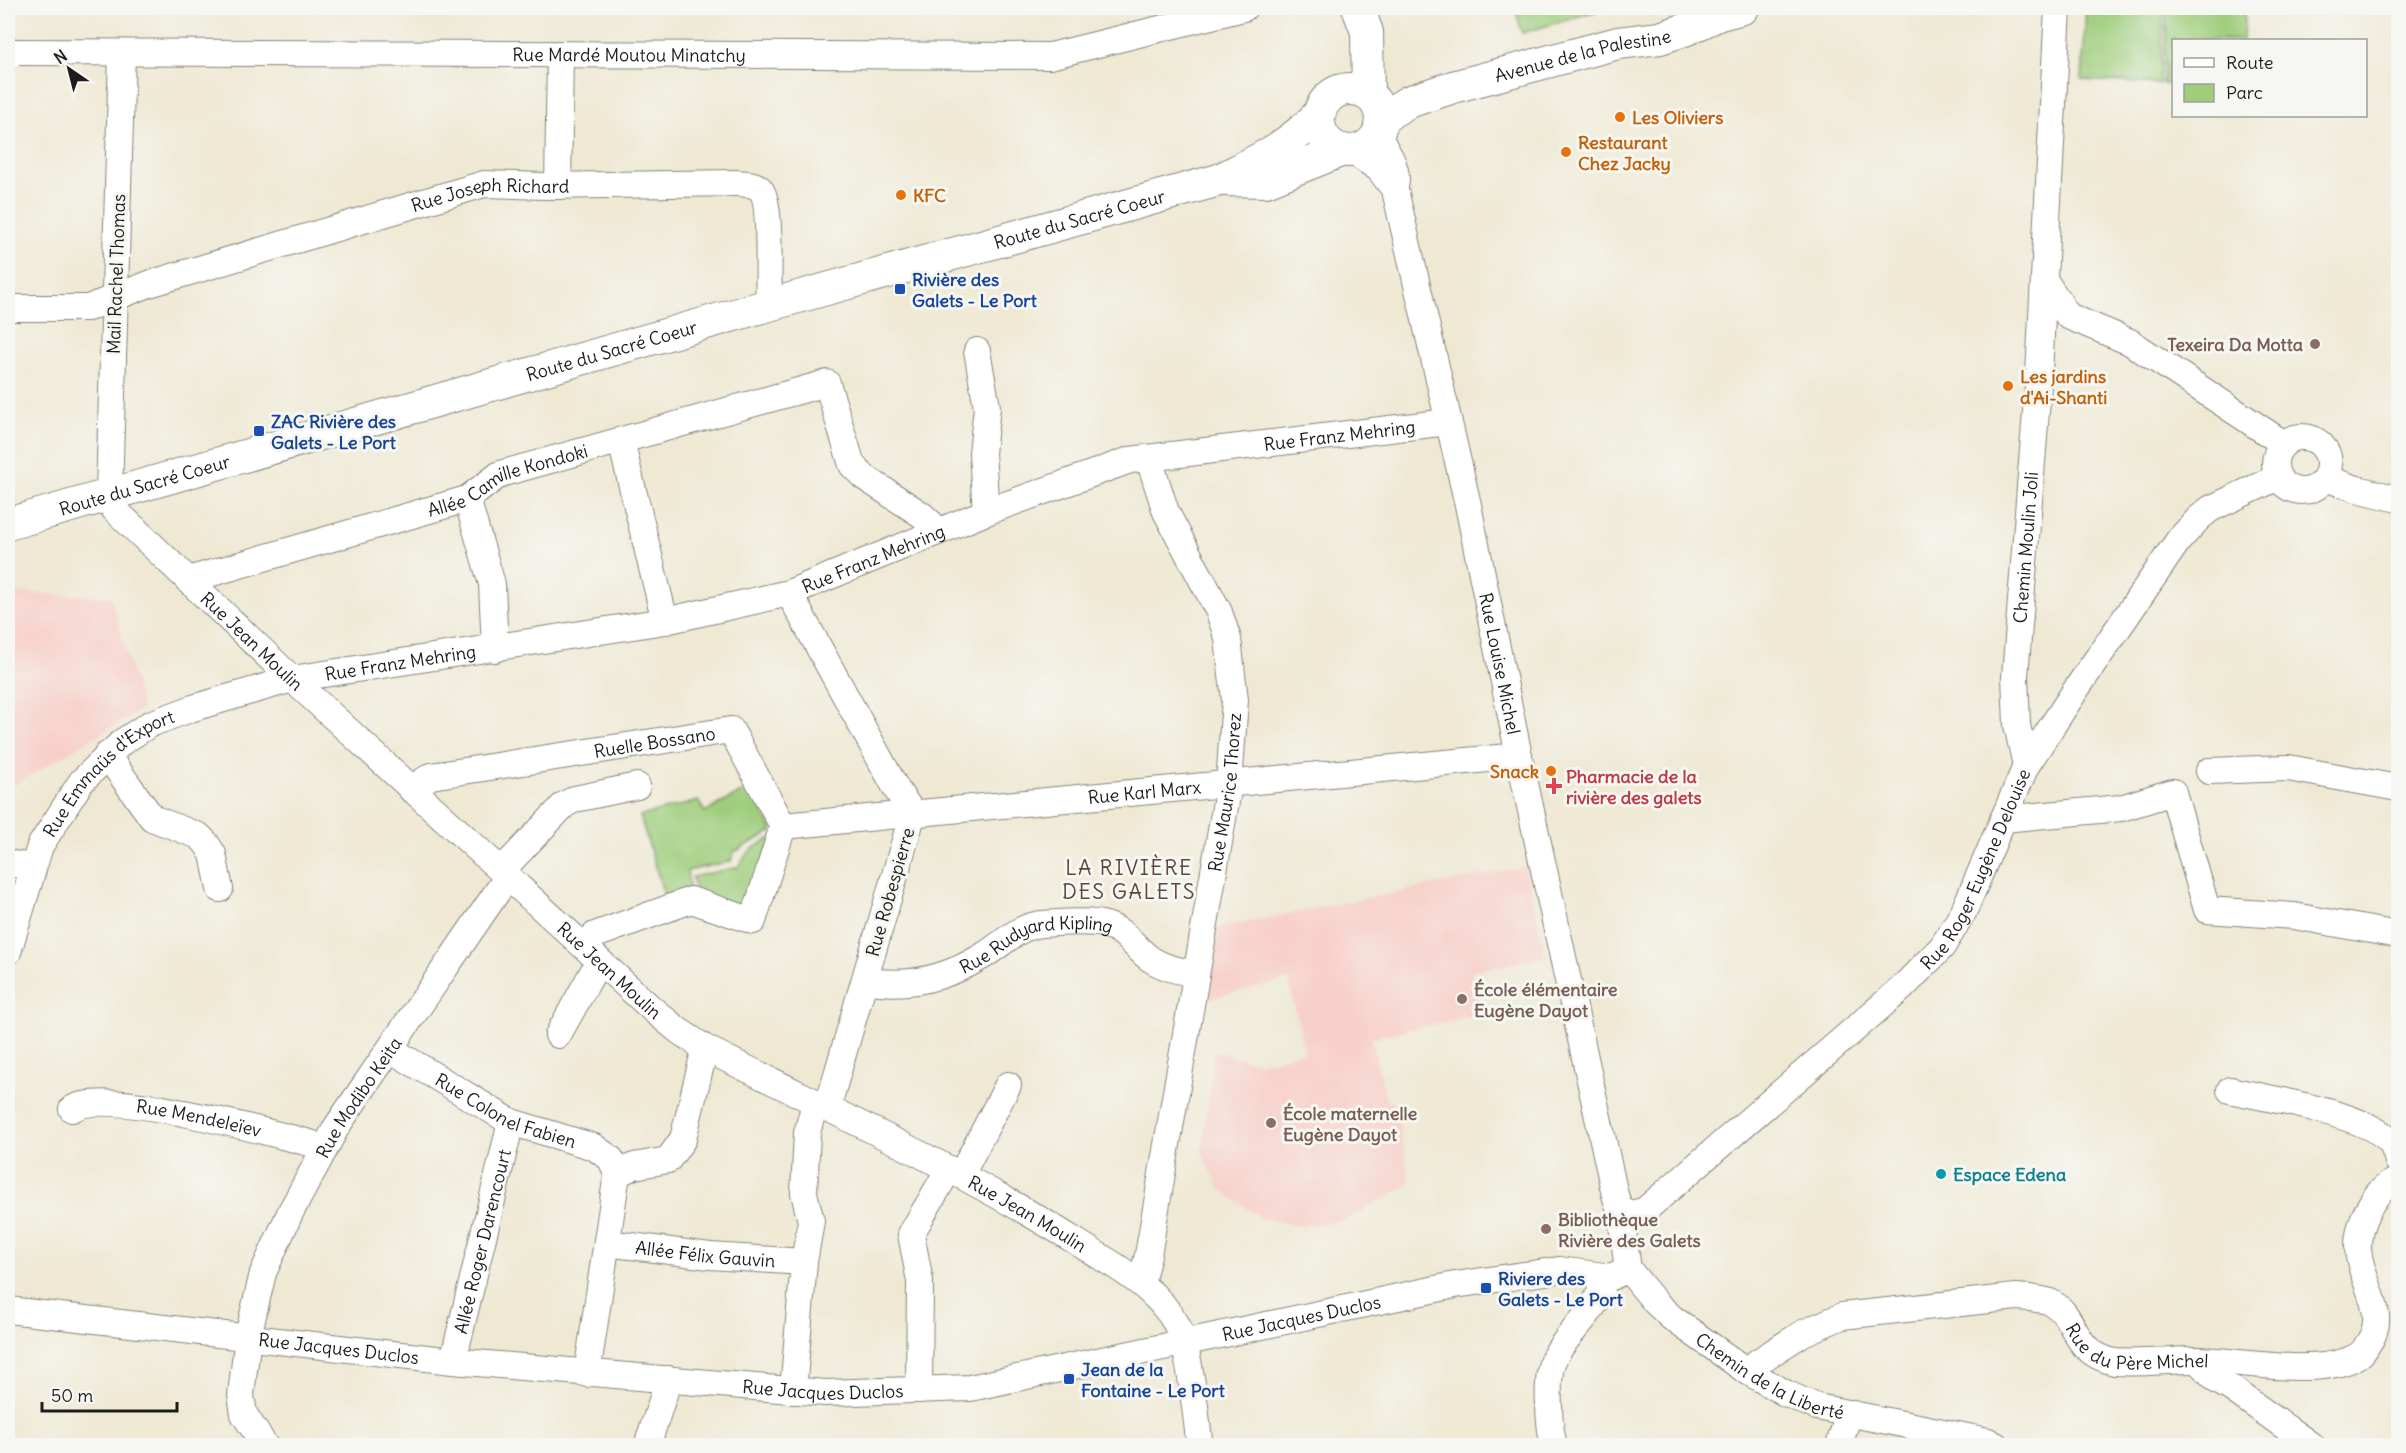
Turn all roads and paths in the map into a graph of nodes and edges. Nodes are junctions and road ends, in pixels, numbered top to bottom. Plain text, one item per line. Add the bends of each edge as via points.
1 (1244, 8) edge
2 (1348, 8) edge
3 (1358, 8) edge
4 (1743, 8) edge
5 (2058, 8) edge
6 (8, 52) edge
7 (122, 53) junction
8 (560, 54) junction
9 (1319, 114) junction
10 (1362, 120) junction
11 (1219, 180) junction
12 (558, 186) junction
13 (2045, 281) junction
14 (115, 299) junction
15 (769, 305) junction
16 (8, 308) edge
17 (2068, 316) junction
18 (2042, 328) junction
19 (977, 351) dead end
20 (1448, 422) junction
21 (621, 441) junction
22 (2284, 444) junction
23 (1149, 459) junction
24 (2278, 477) junction
25 (2325, 478) junction
26 (109, 495) junction
27 (466, 499) junction
28 (2398, 499) edge
29 (986, 512) junction
30 (8, 524) edge
31 (939, 531) junction
32 (188, 580) junction
33 (789, 593) junction
34 (665, 621) junction
35 (495, 649) junction
36 (292, 679) junction
37 (107, 755) junction
38 (1519, 756) junction
39 (2026, 766) junction
40 (2209, 771) dead end
41 (1229, 784) junction
42 (637, 786) dead end
43 (2398, 788) edge
44 (411, 789) junction
45 (913, 813) junction
46 (2003, 819) junction
47 (783, 826) junction
48 (8, 863) edge
49 (32, 867) junction
50 (505, 873) junction
51 (220, 889) dead end
52 (2398, 935) edge
53 (8, 952) edge
54 (592, 953) junction
55 (1196, 974) junction
56 (865, 980) junction
57 (558, 1035) dead end
58 (705, 1048) junction
59 (390, 1049) junction
60 (1008, 1085) dead end
61 (2230, 1090) dead end
62 (821, 1106) junction
63 (72, 1109) dead end
64 (511, 1122) junction
65 (324, 1150) junction
66 (2398, 1161) edge
67 (955, 1172) junction
68 (617, 1174) junction
69 (2398, 1180) edge
70 (1620, 1210) junction
71 (607, 1243) junction
72 (804, 1262) junction
73 (1616, 1273) junction
74 (1141, 1283) junction
75 (8, 1310) edge
76 (248, 1336) junction
77 (1184, 1342) junction
78 (2197, 1360) junction
79 (453, 1361) junction
80 (1745, 1370) junction
81 (587, 1374) junction
82 (669, 1379) junction
83 (919, 1390) junction
84 (793, 1391) junction
85 (1850, 1413) junction
86 (265, 1446) edge
87 (647, 1446) edge
88 (1200, 1446) edge
89 (1554, 1446) edge
90 (1839, 1446) edge
91 (1997, 1446) edge
92 (2312, 1446) edge

1 - 8 street, Rue Mardé Moutou Minatchy via 1050,56
2 - 10 main road
3 - 10 main road via 1367,32
4 - 10 main road, Avenue de la Palestine via 1660,38 1618,43 1453,87 1408,102 1388,114
5 - 13 street, Chemin Moulin Joli
6 - 7 street, Rue Mardé Moutou Minatchy
7 - 8 street, Rue Mardé Moutou Minatchy
7 - 14 street, Mail Rachel Thomas
8 - 12 street
9 - 10 main road, Route du Sacré Coeur via 1326,99
9 - 10 main road via 1321,134 1327,141
9 - 11 main road, Route du Sacré Coeur via 1282,146
10 - 11 main road, Route du Sacré Coeur via 1266,181
10 - 20 street, Rue Louise Michel via 1395,168 1395,190
11 - 15 main road, Route du Sacré Coeur
12 - 14 street, Rue Joseph Richard via 484,184 149,284
12 - 15 street, Rue Joseph Richard via 736,183 760,188 768,215
13 - 17 street
13 - 18 street, Chemin Moulin Joli
14 - 16 street, Rue Joseph Richard via 88,308
14 - 26 street, Mail Rachel Thomas
15 - 26 main road, Route du Sacré Coeur
17 - 18 street
17 - 22 street via 2130,342
18 - 39 street, Chemin Moulin Joli via 2015,676 2017,725
19 - 29 street via 987,407 982,453
20 - 23 street, Rue Franz Mehring
20 - 38 street, Rue Louise Michel
21 - 27 street, Allée Camille Kondoki via 500,474
21 - 31 street, Allée Camille Kondoki via 827,383 852,465
21 - 34 street
22 - 24 street via 2276,459
22 - 25 street via 2300,437 2317,441 2329,462
23 - 29 street, Rue Franz Mehring via 1130,460
23 - 41 street, Rue Maurice Thorez via 1166,512 1212,597 1228,639 1235,700
24 - 25 street via 2290,488 2306,490
24 - 39 street, Rue Roger Eugène Delouise via 2210,509 2188,529
25 - 28 street
26 - 30 main road, Route du Sacré Coeur
26 - 32 street, Rue Jean Moulin via 114,509
27 - 32 street, Allée Camille Kondoki
27 - 35 street via 492,584
29 - 31 street, Rue Franz Mehring
31 - 33 street, Rue Franz Mehring
32 - 36 street, Rue Jean Moulin
33 - 34 street, Rue Franz Mehring
33 - 45 street, Rue Robespierre
34 - 35 street, Rue Franz Mehring
35 - 36 street, Rue Franz Mehring
36 - 37 street, Rue Emmaüs d'Export via 230,695 150,724
36 - 44 street, Rue Jean Moulin
37 - 49 street, Rue Emmaüs d'Export via 81,782 58,815
37 - 51 street via 152,818 199,836 206,843 213,854
38 - 41 street, Rue Karl Marx
38 - 70 street, Rue Louise Michel
39 - 46 street, Rue Roger Eugène Delouise
40 - 43 street via 2288,768
41 - 45 street, Rue Karl Marx
41 - 55 street, Rue Maurice Thorez
42 - 50 street, Rue Modibo Keita via 575,799 564,805
44 - 47 street, Ruelle Bossano via 431,776 731,730
44 - 50 street, Rue Jean Moulin
45 - 47 street, Rue Karl Marx
45 - 56 street, Rue Robespierre
46 - 52 street via 2121,808 2173,792 2207,910 2294,916
46 - 70 street, Rue Roger Eugène Delouise via 1955,928 1902,988 1644,1211 1630,1214
47 - 54 street via 753,921 691,900 595,935
48 - 49 street
49 - 53 street, Rue Emmaüs d'Export
50 - 54 street, Rue Jean Moulin
50 - 59 street, Rue Modibo Keita
54 - 57 street
54 - 58 street, Rue Jean Moulin via 652,1009
55 - 56 street, Rue Rudyard Kipling via 1150,959 1121,931 1105,924 1075,923 1029,926 981,957 935,978 902,984
55 - 74 street, Rue Maurice Thorez
56 - 62 street, Rue Robespierre
58 - 62 street, Rue Jean Moulin
58 - 68 street via 683,1139 668,1160 634,1166
59 - 64 street, Rue Colonel Fabien
59 - 65 street, Rue Modibo Keita
60 - 67 street
61 - 66 street via 2326,1111 2369,1126 2391,1141
62 - 67 street, Rue Jean Moulin
62 - 72 street, Rue Robespierre via 807,1133 804,1193 811,1221
63 - 65 street, Rue Mendeleïev via 80,1103 100,1102 198,1115
64 - 68 street, Rue Colonel Fabien via 594,1147 610,1159
64 - 79 street, Allée Roger Darencourt
65 - 76 street, Rue Modibo Keita via 263,1273
67 - 74 street, Rue Jean Moulin via 1036,1216
67 - 83 street via 912,1234 920,1281
68 - 71 street
69 - 78 street, Rue du Père Michel via 2375,1195 2362,1221 2358,1245 2378,1321 2373,1338 2360,1355 2341,1363 2299,1367
70 - 73 street
71 - 72 street, Allée Félix Gauvin via 710,1256
71 - 81 street
72 - 84 street, Rue Robespierre
73 - 77 street, Rue Jacques Duclos via 1559,1270 1455,1285
73 - 80 street, Chemin de la Liberté
73 - 89 street via 1550,1367 1550,1432
74 - 77 street, Rue Jean Moulin via 1166,1309
75 - 76 street, Rue Jacques Duclos
76 - 79 street, Rue Jacques Duclos
76 - 86 street, Rue Modibo Keita via 241,1395 244,1414
77 - 83 street, Rue Jacques Duclos via 969,1388
77 - 88 street, Rue Jean Moulin
78 - 80 street, Rue du Père Michel via 2128,1363 2102,1359 2085,1348 2055,1306 2016,1297 1842,1316 1803,1333
78 - 92 street via 2218,1382
79 - 81 street, Rue Jacques Duclos
80 - 85 street, Chemin de la Liberté via 1817,1407
81 - 82 street, Rue Jacques Duclos
82 - 84 street, Rue Jacques Duclos
82 - 87 street
83 - 84 street, Rue Jacques Duclos
85 - 90 street
85 - 91 street, Chemin de la Liberté

